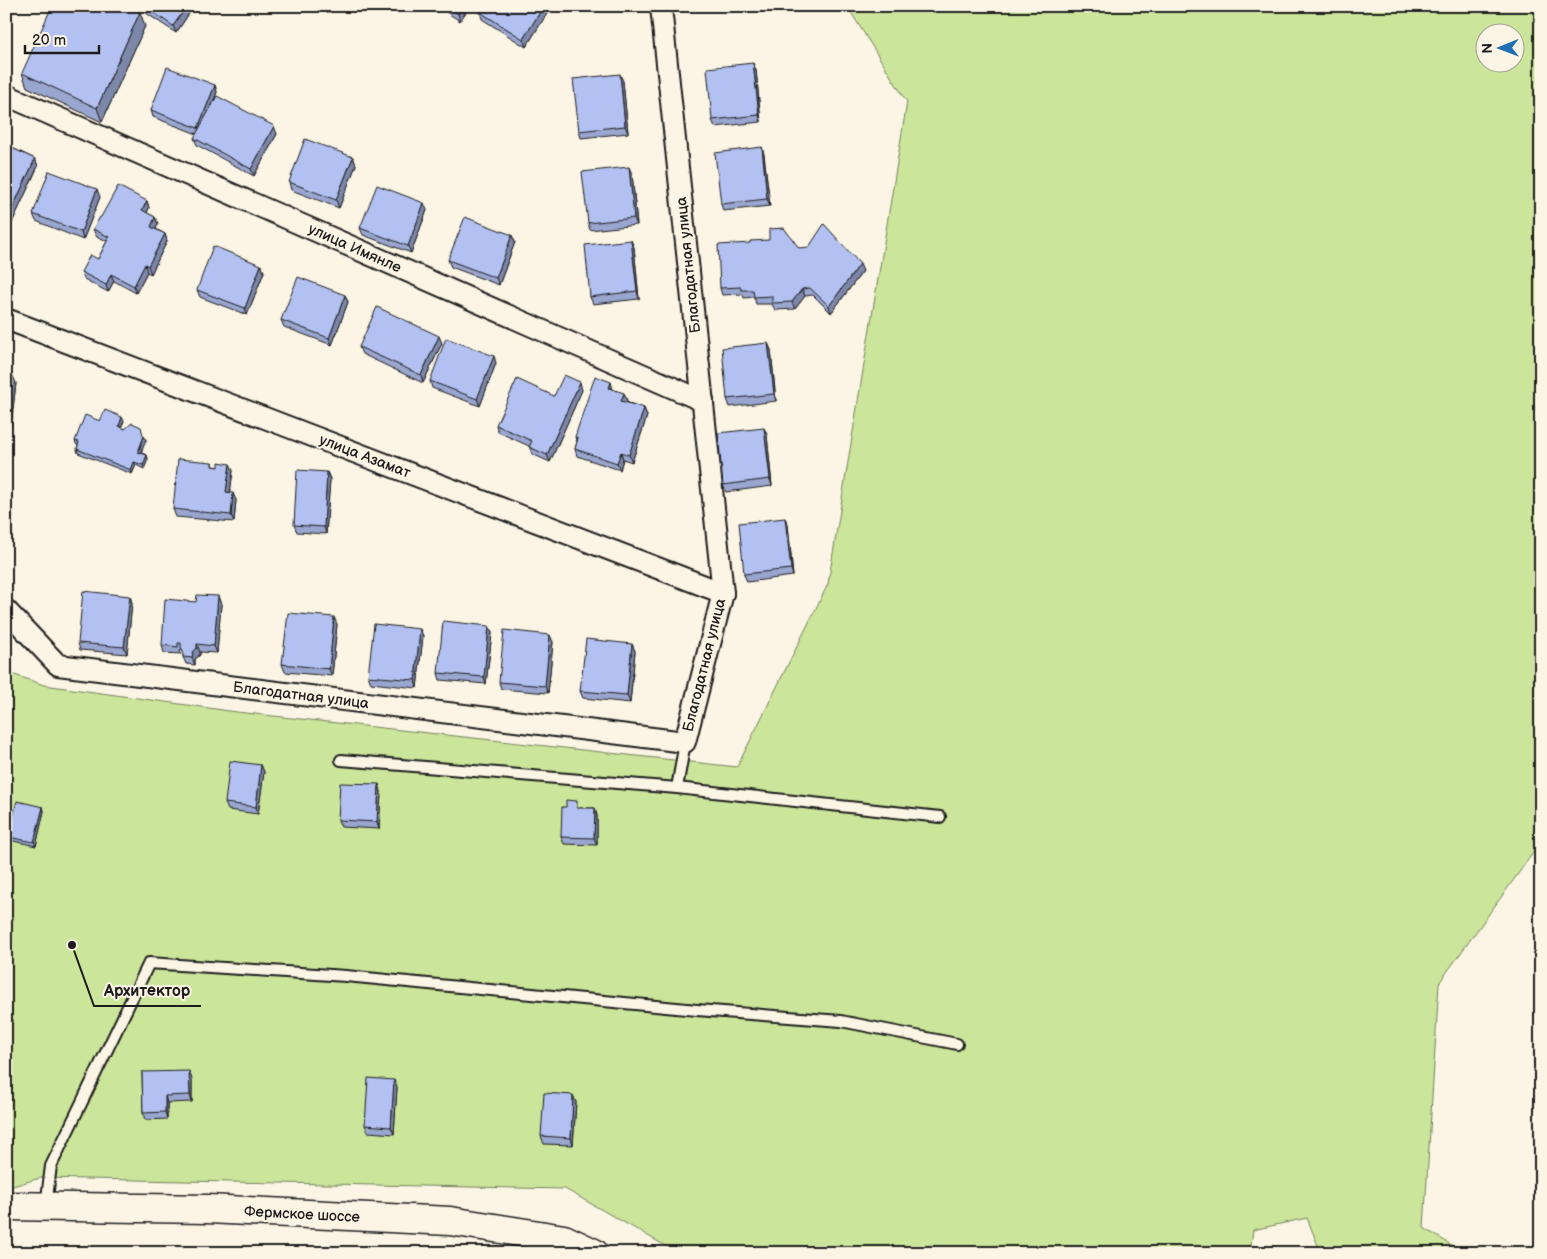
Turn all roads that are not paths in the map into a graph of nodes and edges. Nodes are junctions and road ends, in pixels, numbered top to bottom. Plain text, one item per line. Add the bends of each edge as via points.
1 (659, 6) edge
2 (6, 95) edge
3 (6, 318) edge
4 (703, 401) junction
5 (723, 593) junction
6 (6, 610) edge
7 (685, 742) junction
8 (341, 760) dead end
9 (677, 788) junction
10 (940, 817) dead end
11 (957, 1044) dead end
12 (6, 1206) edge
13 (46, 1206) junction
14 (594, 1253) edge

1 - 4 street, Благодатная улица
2 - 4 street, улица Имянле
3 - 5 street, улица Азамат
4 - 5 street, Благодатная улица
5 - 7 street, Благодатная улица
6 - 7 street, Благодатная улица via 58,665
7 - 9 lane
8 - 9 lane
9 - 10 lane
11 - 13 lane via 841,1021 346,976 149,963 51,1166
12 - 13 street, Фермское шоссе
13 - 14 street, Фермское шоссе via 208,1209 450,1221 564,1239

